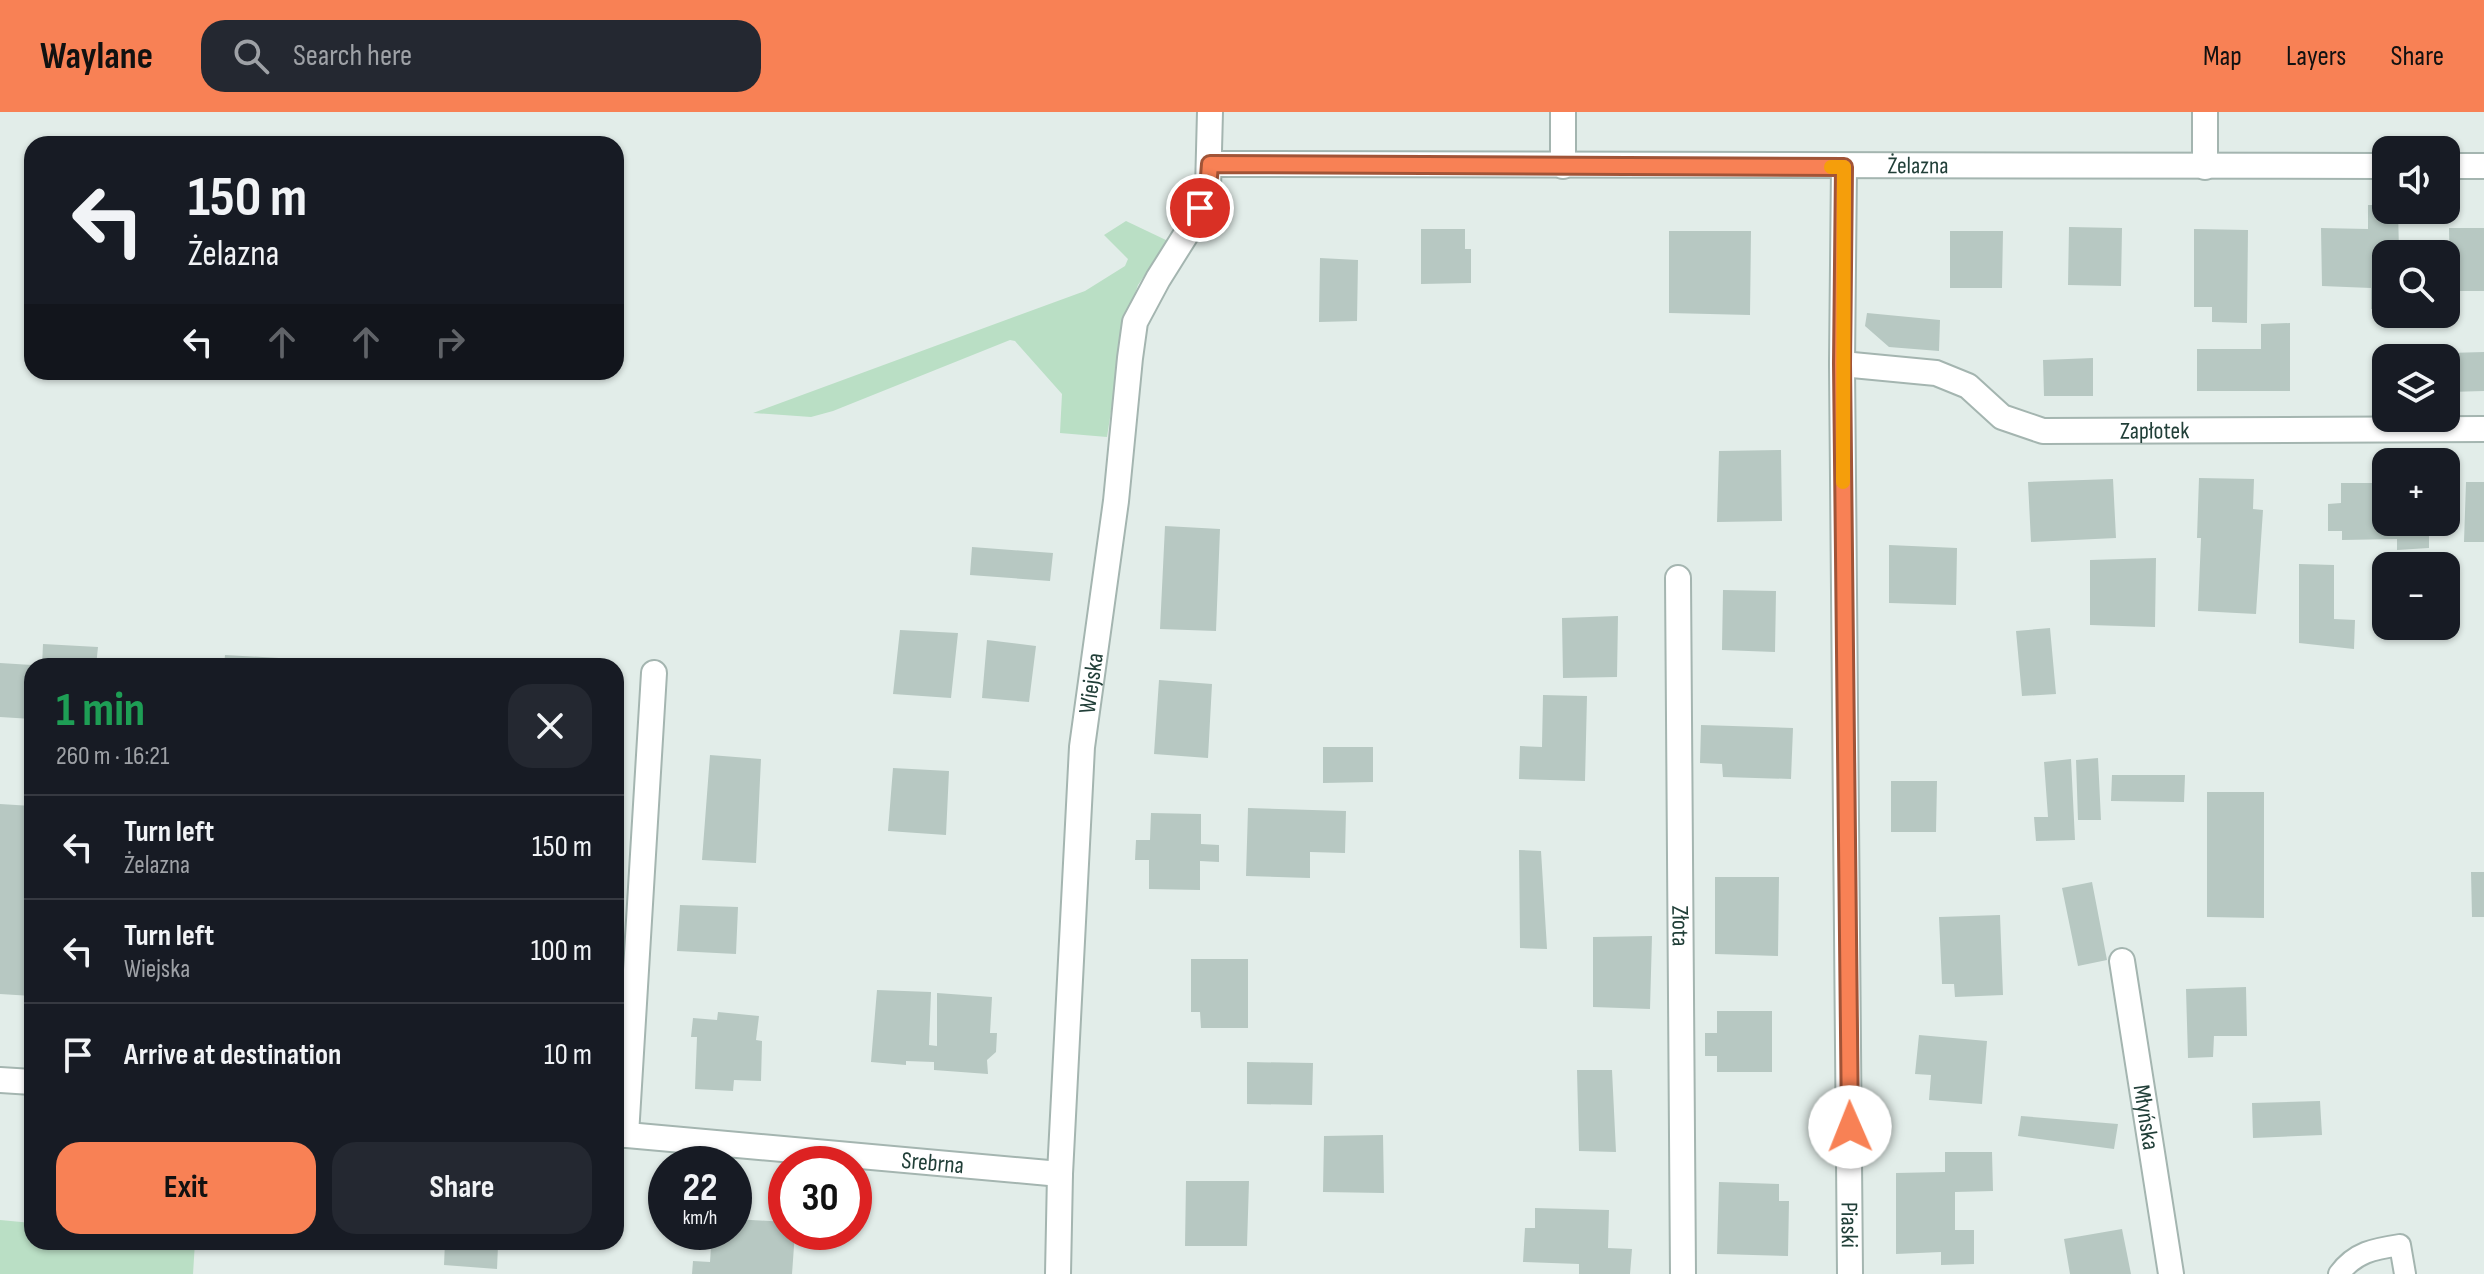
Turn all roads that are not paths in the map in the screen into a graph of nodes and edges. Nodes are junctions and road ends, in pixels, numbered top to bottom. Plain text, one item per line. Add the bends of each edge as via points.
1 (1210, 112) edge
2 (1563, 112) edge
3 (2205, 112) edge
4 (1210, 164) junction
5 (1563, 166) junction
6 (2372, 166) edge
7 (2460, 166) edge
8 (2484, 166) edge
9 (1844, 167) junction
10 (2205, 167) junction
11 (1842, 364) junction
12 (2484, 429) edge
13 (1678, 578) dead end
14 (654, 673) dead end
15 (2122, 961) dead end
16 (0, 1080) edge
17 (24, 1082) edge
18 (624, 1093) edge
19 (624, 1135) edge
20 (1060, 1174) junction
21 (1058, 1274) edge
22 (1683, 1274) edge
23 (1850, 1274) edge
24 (2171, 1274) edge
25 (2339, 1274) edge
26 (2405, 1274) edge

1 - 4 street, Wiejska
2 - 5 street
3 - 10 street
4 - 5 street, Żelazna
4 - 20 street, Wiejska via 1200,208 1135,322 1082,747
5 - 9 street, Żelazna
6 - 10 street, Żelazna
7 - 8 street
9 - 10 street, Żelazna
9 - 11 street, Piaski
11 - 12 street, Zapłotek via 1936,373 1968,386 2002,417 2043,431
11 - 23 street, Piaski
13 - 22 street, Złota
14 - 18 street
15 - 24 street, Młyńska
16 - 17 street
19 - 20 street, Srebrna
20 - 21 street, Wiejska
25 - 26 lane via 2359,1254 2400,1245

